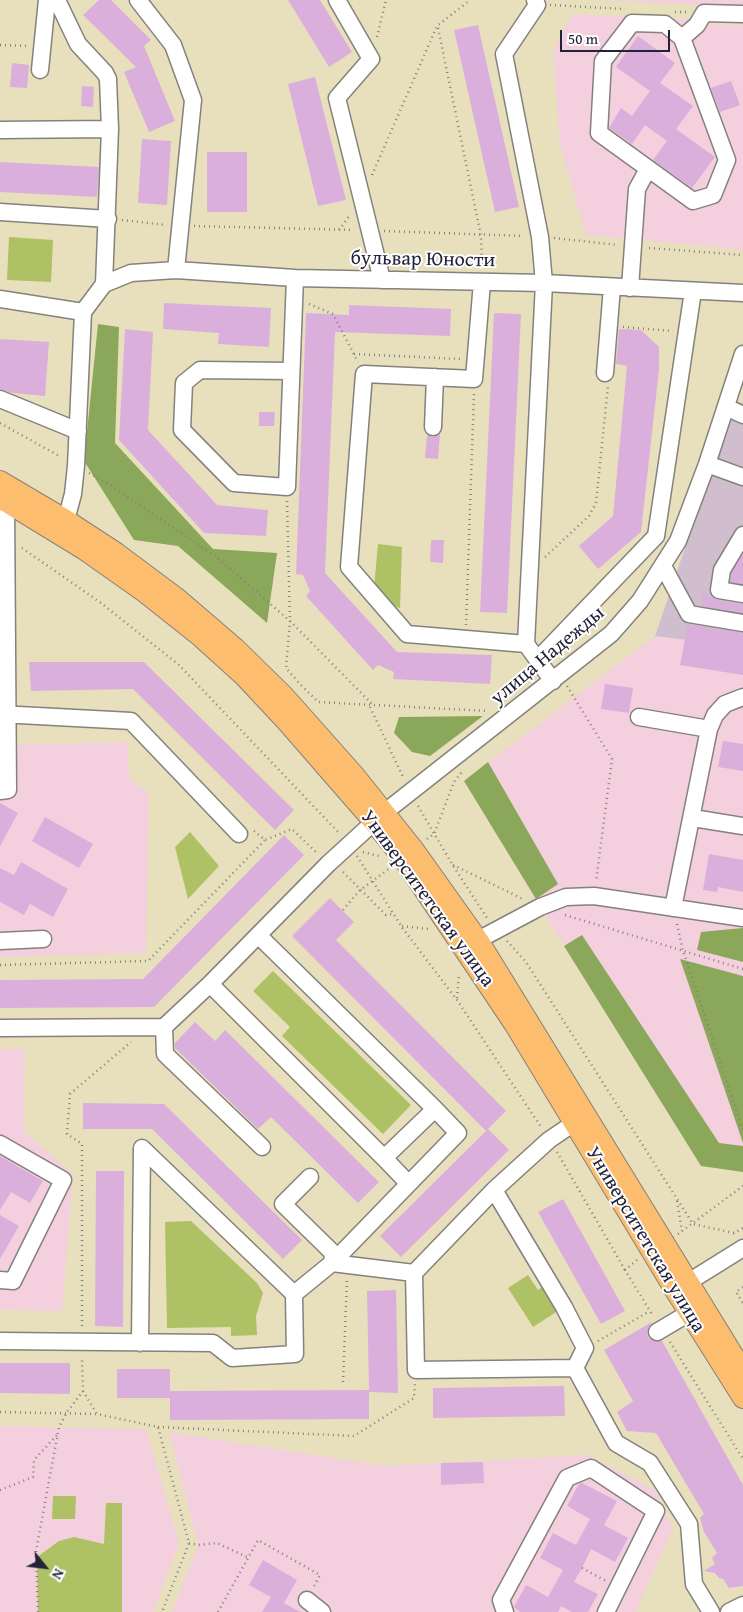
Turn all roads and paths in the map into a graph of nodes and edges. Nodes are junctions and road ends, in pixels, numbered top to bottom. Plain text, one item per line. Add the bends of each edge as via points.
1 (47, 0) edge
2 (57, 0) edge
3 (138, 0) edge
4 (337, 0) edge
5 (386, 0) edge
6 (470, 0) edge
7 (536, 2) edge
8 (625, 9) dead end
9 (732, 9) edge
10 (674, 12) dead end
11 (704, 13) junction
12 (437, 26) junction
13 (682, 38) junction
14 (0, 44) edge
15 (42, 47) junction
16 (371, 59) junction
17 (40, 70) dead end
18 (110, 129) junction
19 (0, 130) edge
20 (648, 169) junction
21 (362, 198) junction
22 (0, 212) edge
23 (108, 219) junction
24 (179, 226) junction
25 (339, 230) junction
26 (370, 230) junction
27 (480, 236) junction
28 (540, 237) junction
29 (632, 247) junction
30 (743, 255) edge
31 (176, 270) junction
32 (295, 278) junction
33 (382, 280) junction
34 (482, 282) junction
35 (104, 284) junction
36 (544, 284) junction
37 (612, 287) junction
38 (630, 288) junction
39 (693, 291) junction
40 (743, 293) edge
41 (0, 298) edge
42 (294, 298) junction
43 (83, 312) junction
44 (609, 326) junction
45 (687, 332) junction
46 (354, 354) junction
47 (743, 354) edge
48 (476, 359) junction
49 (291, 372) junction
50 (604, 372) joint
51 (364, 374) junction
52 (435, 377) junction
53 (474, 379) junction
54 (0, 399) edge
55 (726, 407) junction
56 (743, 415) edge
57 (0, 423) edge
58 (433, 427) dead end
59 (78, 430) junction
60 (68, 461) dead end
61 (707, 464) junction
62 (86, 472) dead end
63 (743, 477) edge
64 (287, 487) junction
65 (5, 492) edge
66 (31, 507) junction
67 (62, 526) junction
68 (743, 535) edge
69 (8, 538) junction
70 (21, 547) dead end
71 (663, 566) junction
72 (530, 572) junction
73 (743, 594) edge
74 (290, 621) junction
75 (743, 623) edge
76 (465, 639) junction
77 (526, 644) junction
78 (539, 658) junction
79 (556, 678) junction
80 (743, 697) edge
81 (374, 706) junction
82 (370, 707) junction
83 (497, 711) dead end
84 (3, 714) edge
85 (639, 717) dead end
86 (709, 729) junction
87 (406, 783) dead end
88 (0, 791) edge
89 (417, 803) dead end
90 (380, 817) junction
91 (693, 818) junction
92 (743, 826) edge
93 (239, 834) joint
94 (344, 839) dead end
95 (265, 840) junction
96 (352, 848) dead end
97 (360, 851) dead end
98 (384, 858) dead end
99 (325, 861) junction
100 (388, 862) dead end
101 (452, 864) junction
102 (374, 880) junction
103 (360, 891) junction
104 (594, 896) junction
105 (540, 907) junction
106 (673, 908) junction
107 (343, 910) dead end
108 (394, 914) junction
109 (743, 918) edge
110 (491, 922) dead end
111 (401, 926) junction
112 (258, 935) junction
113 (432, 935) dead end
114 (502, 936) dead end
115 (43, 939) dead end
116 (478, 940) junction
117 (0, 941) edge
118 (683, 951) junction
119 (0, 964) edge
120 (743, 969) edge
121 (459, 971) dead end
122 (210, 984) junction
123 (457, 1000) junction
124 (156, 1027) junction
125 (0, 1028) edge
126 (434, 1109) junction
127 (580, 1119) junction
128 (743, 1130) edge
129 (546, 1134) dead end
130 (0, 1144) edge
131 (262, 1147) dead end
132 (554, 1147) dead end
133 (384, 1158) junction
134 (310, 1177) dead end
135 (408, 1183) junction
136 (743, 1186) edge
137 (494, 1190) junction
138 (676, 1198) junction
139 (693, 1224) junction
140 (743, 1228) edge
141 (743, 1248) edge
142 (644, 1254) dead end
143 (340, 1264) junction
144 (625, 1270) junction
145 (414, 1273) junction
146 (0, 1280) edge
147 (681, 1287) junction
148 (743, 1287) edge
149 (294, 1294) junction
150 (743, 1303) edge
151 (650, 1311) junction
152 (689, 1313) junction
153 (659, 1330) junction
154 (0, 1341) edge
155 (82, 1343) junction
156 (140, 1343) junction
157 (585, 1348) junction
158 (575, 1368) junction
159 (416, 1370) junction
160 (743, 1371) edge
161 (343, 1382) dead end
162 (83, 1391) junction
163 (743, 1398) edge
164 (0, 1412) edge
165 (67, 1412) junction
166 (97, 1414) junction
167 (158, 1427) junction
168 (58, 1433) junction
169 (743, 1459) edge
170 (0, 1490) edge
171 (189, 1543) junction
172 (249, 1558) junction
173 (582, 1568) dead end
174 (618, 1588) junction
175 (307, 1600) joint
176 (743, 1605) edge
177 (38, 1612) edge
178 (162, 1612) edge
179 (218, 1612) edge
180 (322, 1612) edge
181 (504, 1612) edge
182 (606, 1612) edge
183 (711, 1612) edge
184 (729, 1612) edge

1 - 15 street
2 - 18 street via 78,44 108,79
3 - 24 street via 173,45 193,100
4 - 16 street
5 - 16 path
6 - 12 path
7 - 8 path
7 - 28 street via 504,54
9 - 11 street
10 - 11 path
11 - 13 street via 697,25
12 - 21 path
12 - 27 path
13 - 20 street via 665,24 632,23 604,61 599,133
13 - 20 street via 727,160 714,195 693,201
14 - 15 path
15 - 17 street
16 - 21 street via 338,98
18 - 19 street
18 - 23 street
20 - 29 street via 637,189
21 - 25 path
21 - 26 street
22 - 23 street
23 - 24 path
23 - 35 street
24 - 25 path
24 - 31 street
25 - 26 path
26 - 27 path
26 - 33 street
27 - 28 path
27 - 34 path
28 - 29 path
28 - 36 street
29 - 30 path
29 - 38 street
31 - 32 street, бульвар Юности
31 - 35 street, бульвар Юности via 131,273
32 - 33 street, бульвар Юности
32 - 42 street
33 - 34 street, бульвар Юности
34 - 36 street, бульвар Юности
34 - 48 street
35 - 43 street
36 - 37 street, бульвар Юности
36 - 72 street
37 - 38 street, бульвар Юности
37 - 44 street
38 - 39 street, бульвар Юности
39 - 40 street, бульвар Юности
39 - 45 street
41 - 43 street
42 - 46 path via 333,314
42 - 49 street
43 - 59 street
44 - 45 path
44 - 50 street
45 - 78 street via 656,536
46 - 48 path
46 - 51 path
47 - 55 street, улица Надежды
48 - 53 street
49 - 64 street
49 - 64 street via 200,370 184,383 182,430 234,483
50 - 72 path via 608,387 596,503 589,516
51 - 52 street
51 - 76 street via 349,567 407,634
52 - 53 street
52 - 58 street
53 - 76 path
54 - 59 street
55 - 56 street
55 - 61 street, улица Надежды
57 - 60 path
59 - 67 street via 73,494
61 - 63 street
61 - 71 street, улица Надежды via 678,541
62 - 74 path via 215,556
64 - 74 path
65 - 66 main road, Университетская улица
65 - 69 street
66 - 67 main road, Университетская улица
66 - 69 street
67 - 90 main road, Университетская улица via 178,599 235,648 283,695
68 - 73 street via 722,570 719,590
69 - 84 street
70 - 94 path via 101,603 179,665
71 - 75 street via 689,614
71 - 79 street, улица Надежды via 640,601 611,634
72 - 77 street
74 - 81 path
74 - 82 path via 286,668 299,683 318,702
76 - 77 street
77 - 78 street
78 - 79 street
79 - 90 street, улица Надежды
79 - 104 path via 612,759
80 - 86 street via 725,704
81 - 82 path
81 - 83 path
82 - 87 path
84 - 88 street via 8,790
84 - 93 street via 131,721
85 - 86 street
86 - 91 street
89 - 101 path
90 - 99 street, улица Надежды
90 - 116 main road, Университетская улица
90 - 127 main road, Университетская улица via 403,858
91 - 92 street
91 - 106 street
93 - 95 path via 247,826
95 - 99 path via 292,830
95 - 119 path via 148,961
96 - 102 path
97 - 98 path
99 - 103 path via 341,870
99 - 112 street, улица Надежды
100 - 102 path via 392,868
101 - 105 path
101 - 110 path
102 - 103 path
102 - 108 path
103 - 107 path
103 - 108 path via 386,915
104 - 105 street via 566,897
104 - 106 street
105 - 116 street
105 - 118 path
106 - 109 street
106 - 118 path
108 - 111 path
111 - 113 path via 427,928
111 - 123 path
112 - 122 street, улица Надежды
112 - 126 street
114 - 138 path via 526,962
115 - 117 street
116 - 127 main road, Университетская улица
118 - 120 path
118 - 128 path
121 - 123 path
122 - 124 street, улица Надежды
122 - 133 street
123 - 129 path
124 - 125 street
124 - 131 street via 165,1054
124 - 155 path via 70,1094 67,1134 82,1144
126 - 133 street
126 - 135 street via 458,1133
127 - 137 street via 549,1140
127 - 147 main road, Университетская улица
130 - 146 street via 63,1180 13,1282
132 - 144 path
133 - 135 street
134 - 143 street via 283,1204 333,1253
135 - 143 street
136 - 139 path
137 - 145 street
137 - 157 street
138 - 139 path
138 - 139 path via 682,1231
139 - 140 path via 734,1233
141 - 147 street
142 - 144 path
143 - 145 street
143 - 149 street
143 - 161 path
144 - 151 path
145 - 159 street
147 - 152 main road, Университетская улица
147 - 160 main road, Университетская улица
148 - 150 path via 736,1292
149 - 156 street via 295,1354 232,1358 213,1344
149 - 156 street via 142,1148
151 - 153 path
151 - 157 path
152 - 153 street
152 - 163 main road, Университетская улица
153 - 169 path
154 - 155 street
155 - 156 street
155 - 162 path
157 - 158 street
158 - 159 street
158 - 183 street via 616,1444 650,1463 689,1524 694,1584
159 - 167 path via 414,1398 354,1436
162 - 165 path
162 - 166 path
164 - 165 path
165 - 166 path
165 - 168 path
166 - 167 path
167 - 171 path
168 - 170 path via 34,1460 33,1478
168 - 177 path via 36,1550
171 - 172 path via 217,1543
171 - 178 path
172 - 175 path via 258,1540 320,1575
172 - 179 path
173 - 174 path
174 - 181 street via 656,1511 591,1468 567,1478 502,1600
174 - 182 street
175 - 180 street
176 - 184 street

